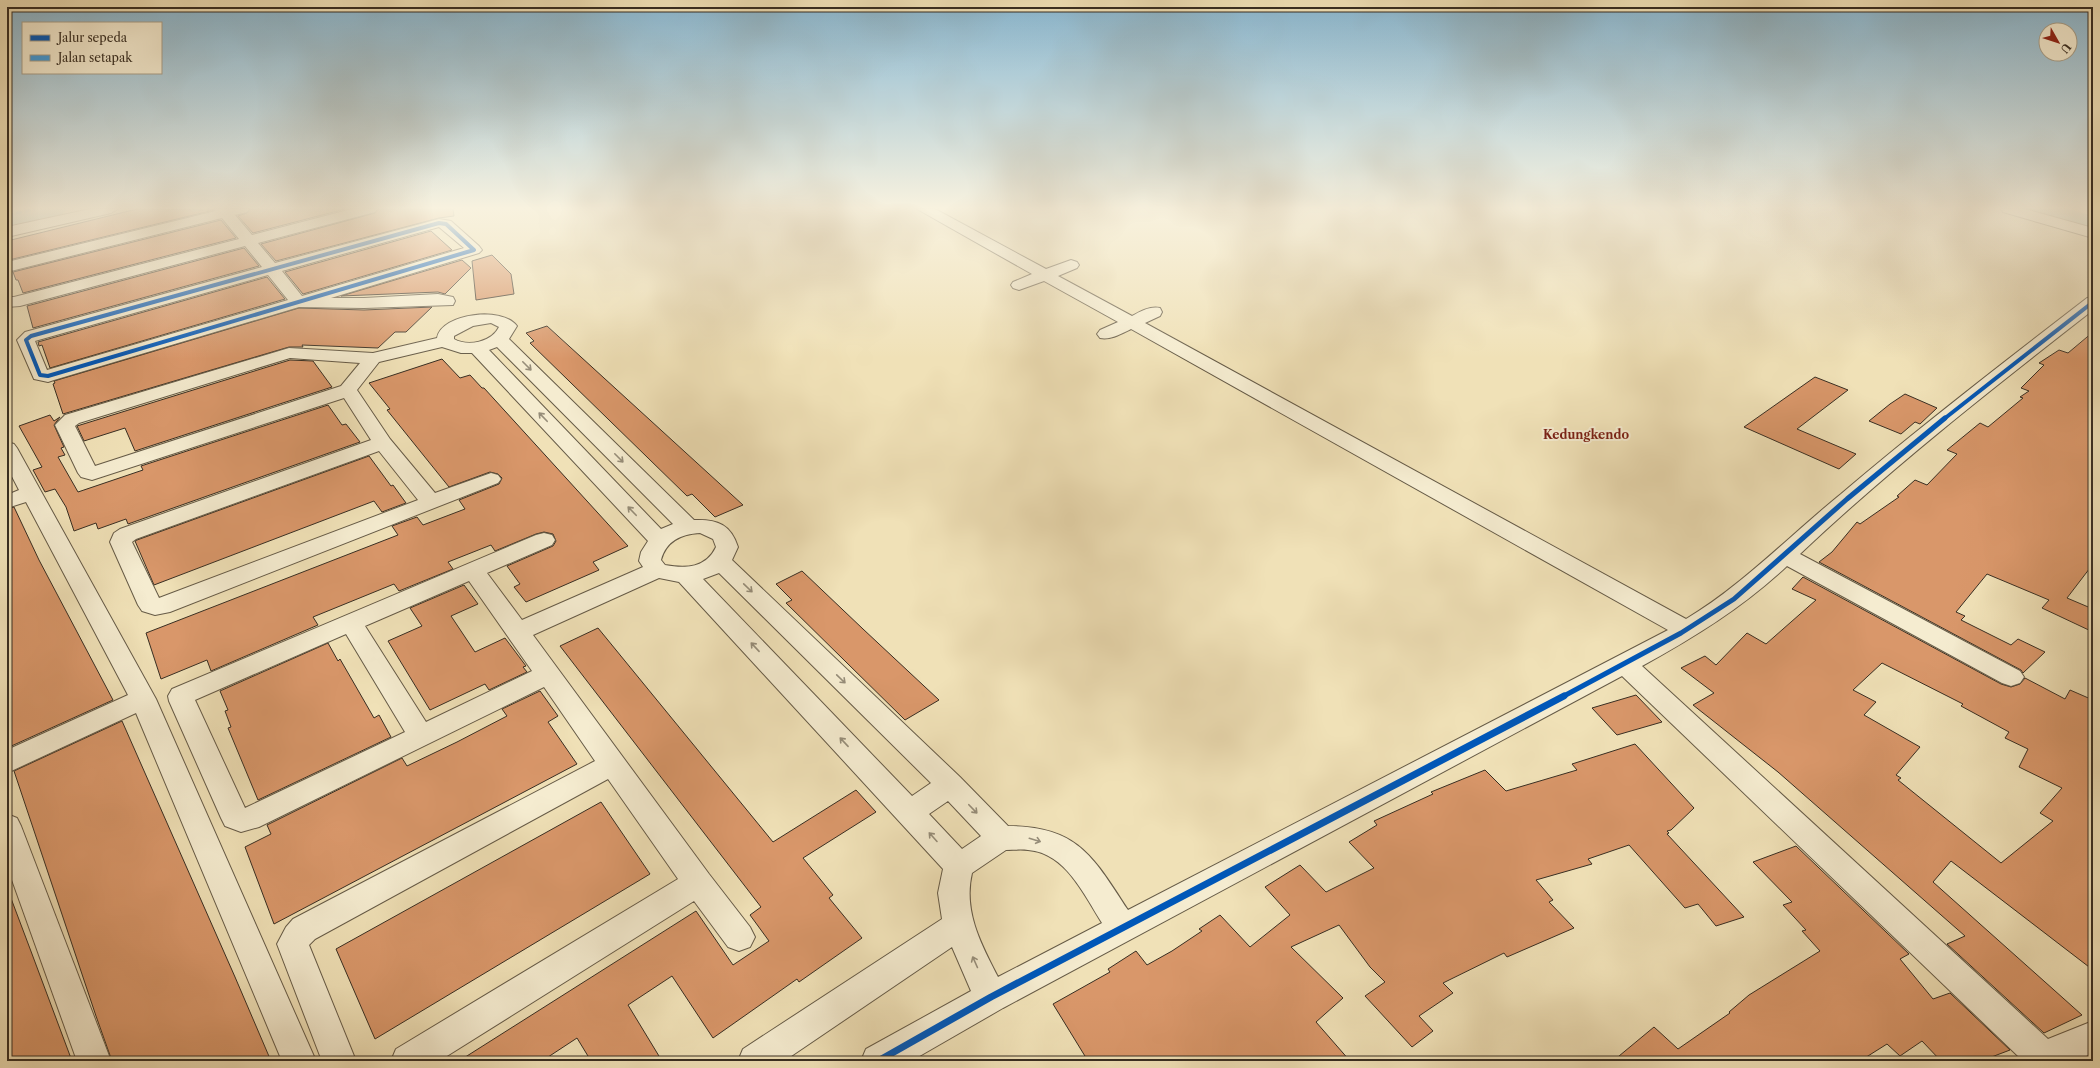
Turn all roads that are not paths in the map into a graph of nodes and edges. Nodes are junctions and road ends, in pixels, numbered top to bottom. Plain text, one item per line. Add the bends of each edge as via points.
1 (39, 259) edge
2 (179, 259) edge
3 (264, 259) edge
4 (310, 259) edge
5 (448, 259) edge
6 (1015, 259) edge
7 (1071, 265) dead end
8 (7, 267) edge
9 (273, 269) junction
10 (1045, 275) junction
11 (362, 284) junction
12 (1019, 285) dead end
13 (7, 302) edge
14 (299, 302) junction
15 (2093, 302) edge
16 (364, 303) junction
17 (463, 307) junction
18 (1154, 312) dead end
19 (1131, 322) junction
20 (450, 334) junction
21 (1106, 334) dead end
22 (499, 339) junction
23 (476, 347) junction
24 (373, 358) junction
25 (348, 390) junction
26 (383, 443) junction
27 (7, 448) edge
28 (491, 479) dead end
29 (19, 498) edge
30 (431, 502) junction
31 (689, 527) junction
32 (544, 540) dead end
33 (659, 540) junction
34 (1784, 555) junction
35 (720, 561) junction
36 (473, 570) junction
37 (657, 570) junction
38 (686, 575) junction
39 (351, 622) junction
40 (1687, 630) junction
41 (518, 632) junction
42 (1625, 664) junction
43 (547, 675) junction
44 (2011, 677) dead end
45 (142, 699) junction
46 (421, 736) junction
47 (7, 762) edge
48 (613, 764) junction
49 (950, 785) junction
50 (910, 812) junction
51 (7, 826) edge
52 (1001, 838) junction
53 (959, 866) junction
54 (698, 883) junction
55 (960, 924) junction
56 (1123, 929) junction
57 (739, 937) dead end
58 (991, 997) junction
59 (2093, 1037) edge
60 (2038, 1059) edge
61 (94, 1061) edge
62 (299, 1061) edge
63 (339, 1061) edge
64 (408, 1061) edge
65 (755, 1061) edge
66 (878, 1061) edge

1 - 8 street
2 - 13 street
3 - 9 street
4 - 9 street
5 - 11 street
6 - 10 street
7 - 10 street
9 - 14 street
9 - 14 street via 31,336 26,340 40,375 48,376
10 - 12 street
10 - 19 street
11 - 14 street
11 - 16 street
14 - 16 street
15 - 34 street via 1846,499
16 - 17 street via 438,299
17 - 20 street
17 - 20 street via 444,309
17 - 22 street via 502,321 508,326 507,332
18 - 19 street
19 - 21 street
19 - 40 street
20 - 23 street via 450,346
20 - 24 street
22 - 23 street
22 -> 31 street
33 -> 23 street
24 - 25 street
24 - 25 street via 289,353 72,419 65,425 88,473 92,474
25 - 26 street
26 - 30 street
26 - 30 street via 122,538 121,542 150,605 162,606
27 - 29 street
28 - 30 street
29 - 45 street
31 - 33 street
31 - 35 street via 709,528 723,535 728,547
32 - 36 street
33 - 37 street via 651,550 650,561
34 - 40 street via 1763,576 1732,600
34 - 44 street
35 - 38 street via 705,570
35 -> 49 street
36 - 39 street
36 - 41 street
37 - 38 street via 670,575
37 - 41 street
50 -> 38 street
39 - 46 street
39 - 46 street via 181,696 235,818 249,819
40 - 42 street
41 - 43 street
42 - 56 street
42 - 60 street
43 - 46 street
43 - 48 street
45 - 47 street
45 - 62 street
48 - 54 street
48 - 63 street via 304,929 293,944
49 - 50 street
49 -> 52 street
53 -> 50 street
51 - 61 street
52 - 53 street
52 -> 56 street via 1029,838 1064,850 1085,870
53 - 55 street via 953,894
54 - 57 street
54 - 64 street
58 -> 55 street
55 - 65 street
56 - 58 street
58 - 66 street
59 - 60 street

